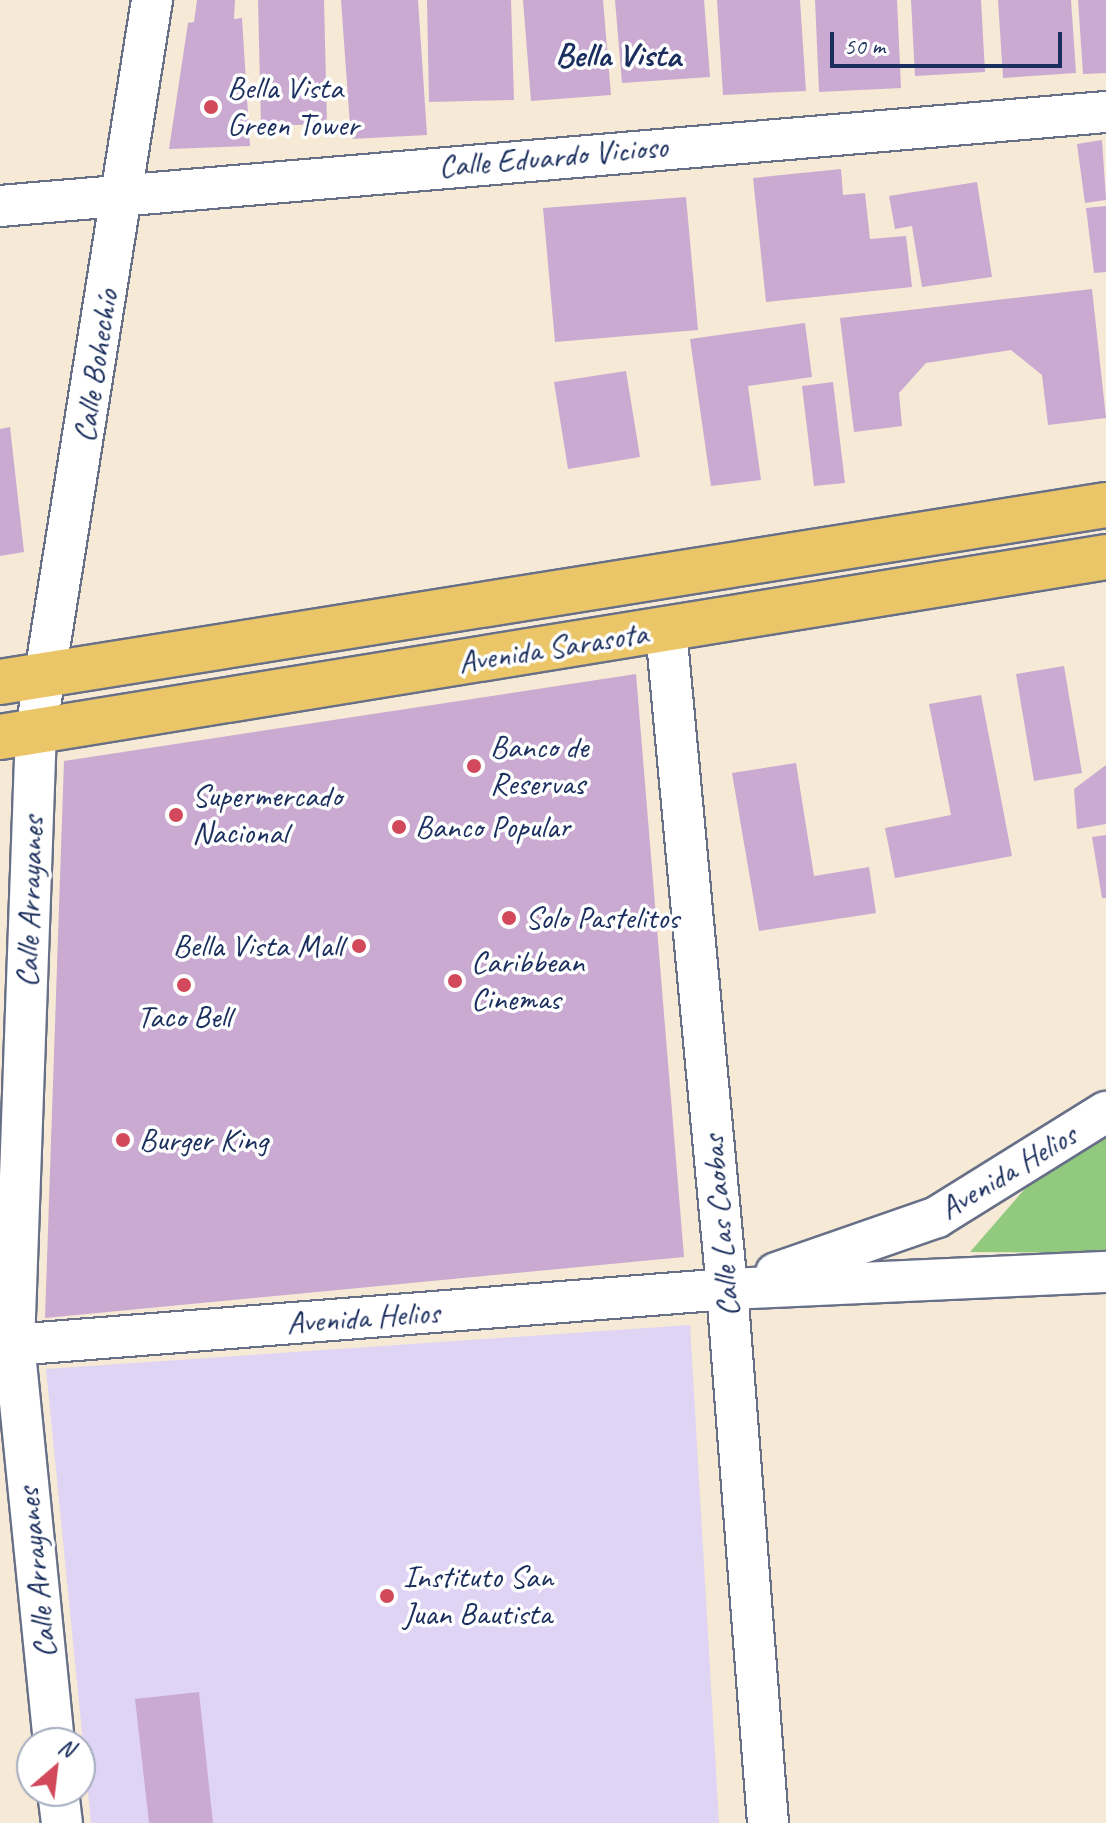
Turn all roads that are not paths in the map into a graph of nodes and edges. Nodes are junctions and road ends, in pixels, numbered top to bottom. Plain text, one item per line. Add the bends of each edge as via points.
1 (152, 0) edge
2 (1106, 112) edge
3 (124, 192) junction
4 (0, 206) edge
5 (1106, 505) edge
6 (1106, 557) edge
7 (666, 630) junction
8 (45, 675) junction
9 (0, 682) edge
10 (18, 734) edge
11 (1106, 1112) edge
12 (1106, 1272) edge
13 (727, 1289) junction
14 (7, 1346) edge
15 (52, 1727) edge
16 (768, 1823) edge

1 - 3 street, Calle Bohechío
2 - 3 street, Calle Eduardo Vicioso
3 - 4 street, Calle Eduardo Vicioso
3 - 8 street, Calle Bohechío
5 - 8 main road, Avenida Sarasota
6 - 7 main road, Avenida Sarasota
7 - 10 main road, Avenida Sarasota
7 - 13 street, Calle Las Caobas
8 - 9 main road, Avenida Sarasota
8 - 10 street, Calle Bohechío
10 - 14 street, Calle Arrayanes
11 - 13 street, Avenida Helios via 937,1217
12 - 13 street, Avenida Helios
13 - 14 street, Avenida Helios
13 - 16 street, Calle Las Caobas
14 - 15 street, Calle Arrayanes

